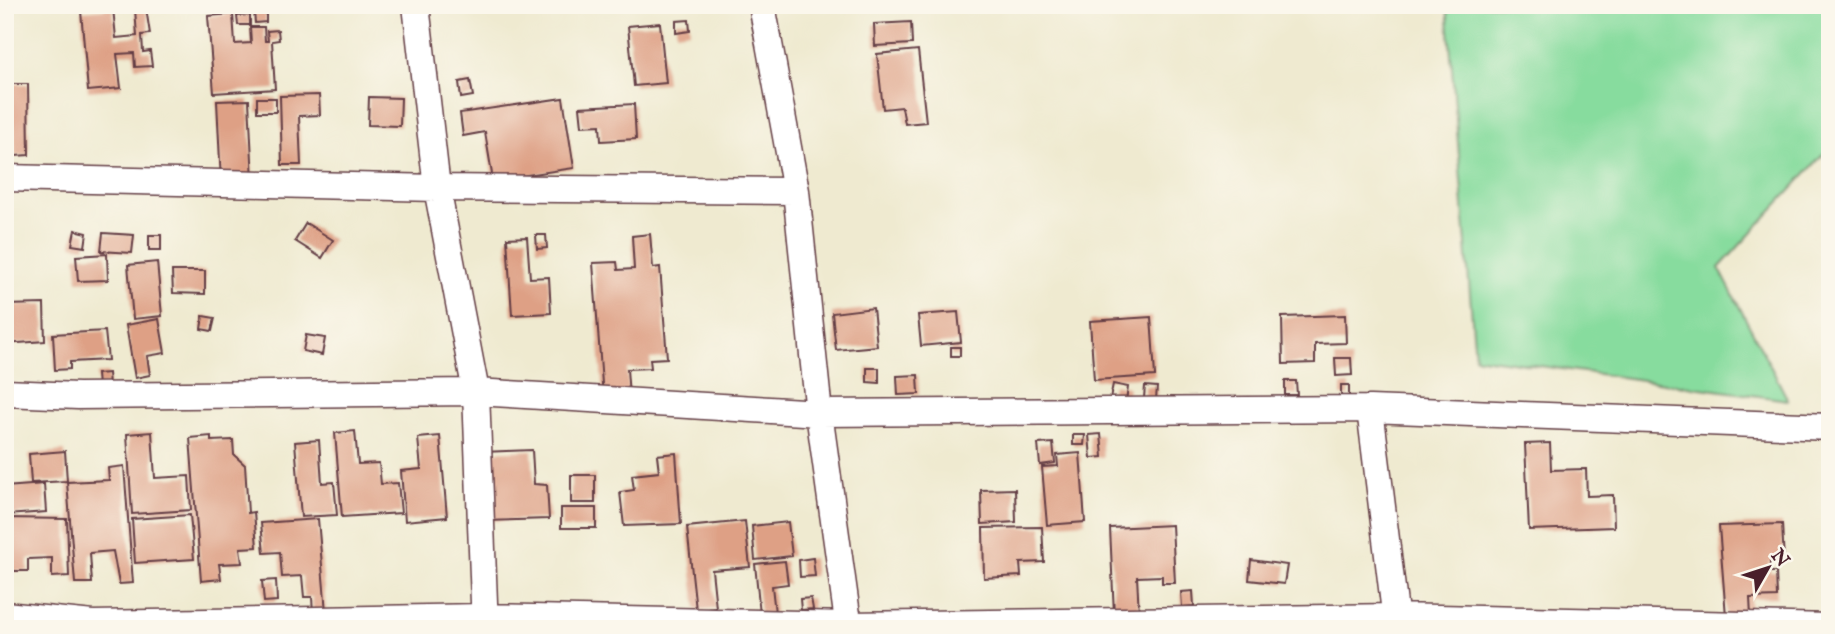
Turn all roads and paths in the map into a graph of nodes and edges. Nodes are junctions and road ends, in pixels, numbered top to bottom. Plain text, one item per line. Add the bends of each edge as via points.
1 (416, 5) edge
2 (762, 5) edge
3 (5, 178) edge
4 (437, 188) junction
5 (796, 191) junction
6 (476, 392) junction
7 (5, 394) edge
8 (1370, 409) junction
9 (819, 413) junction
10 (1830, 427) edge
11 (5, 615) edge
12 (484, 623) edge
13 (1396, 623) edge
14 (1830, 626) edge
15 (849, 627) edge

1 - 4 street
2 - 5 street
3 - 4 street
4 - 5 street
4 - 6 street
5 - 9 street
6 - 7 street
6 - 9 street
6 - 12 street
8 - 9 street
8 - 10 street
8 - 13 street
9 - 15 street
11 - 12 street via 93,624
12 - 15 street
13 - 14 street
13 - 15 street

